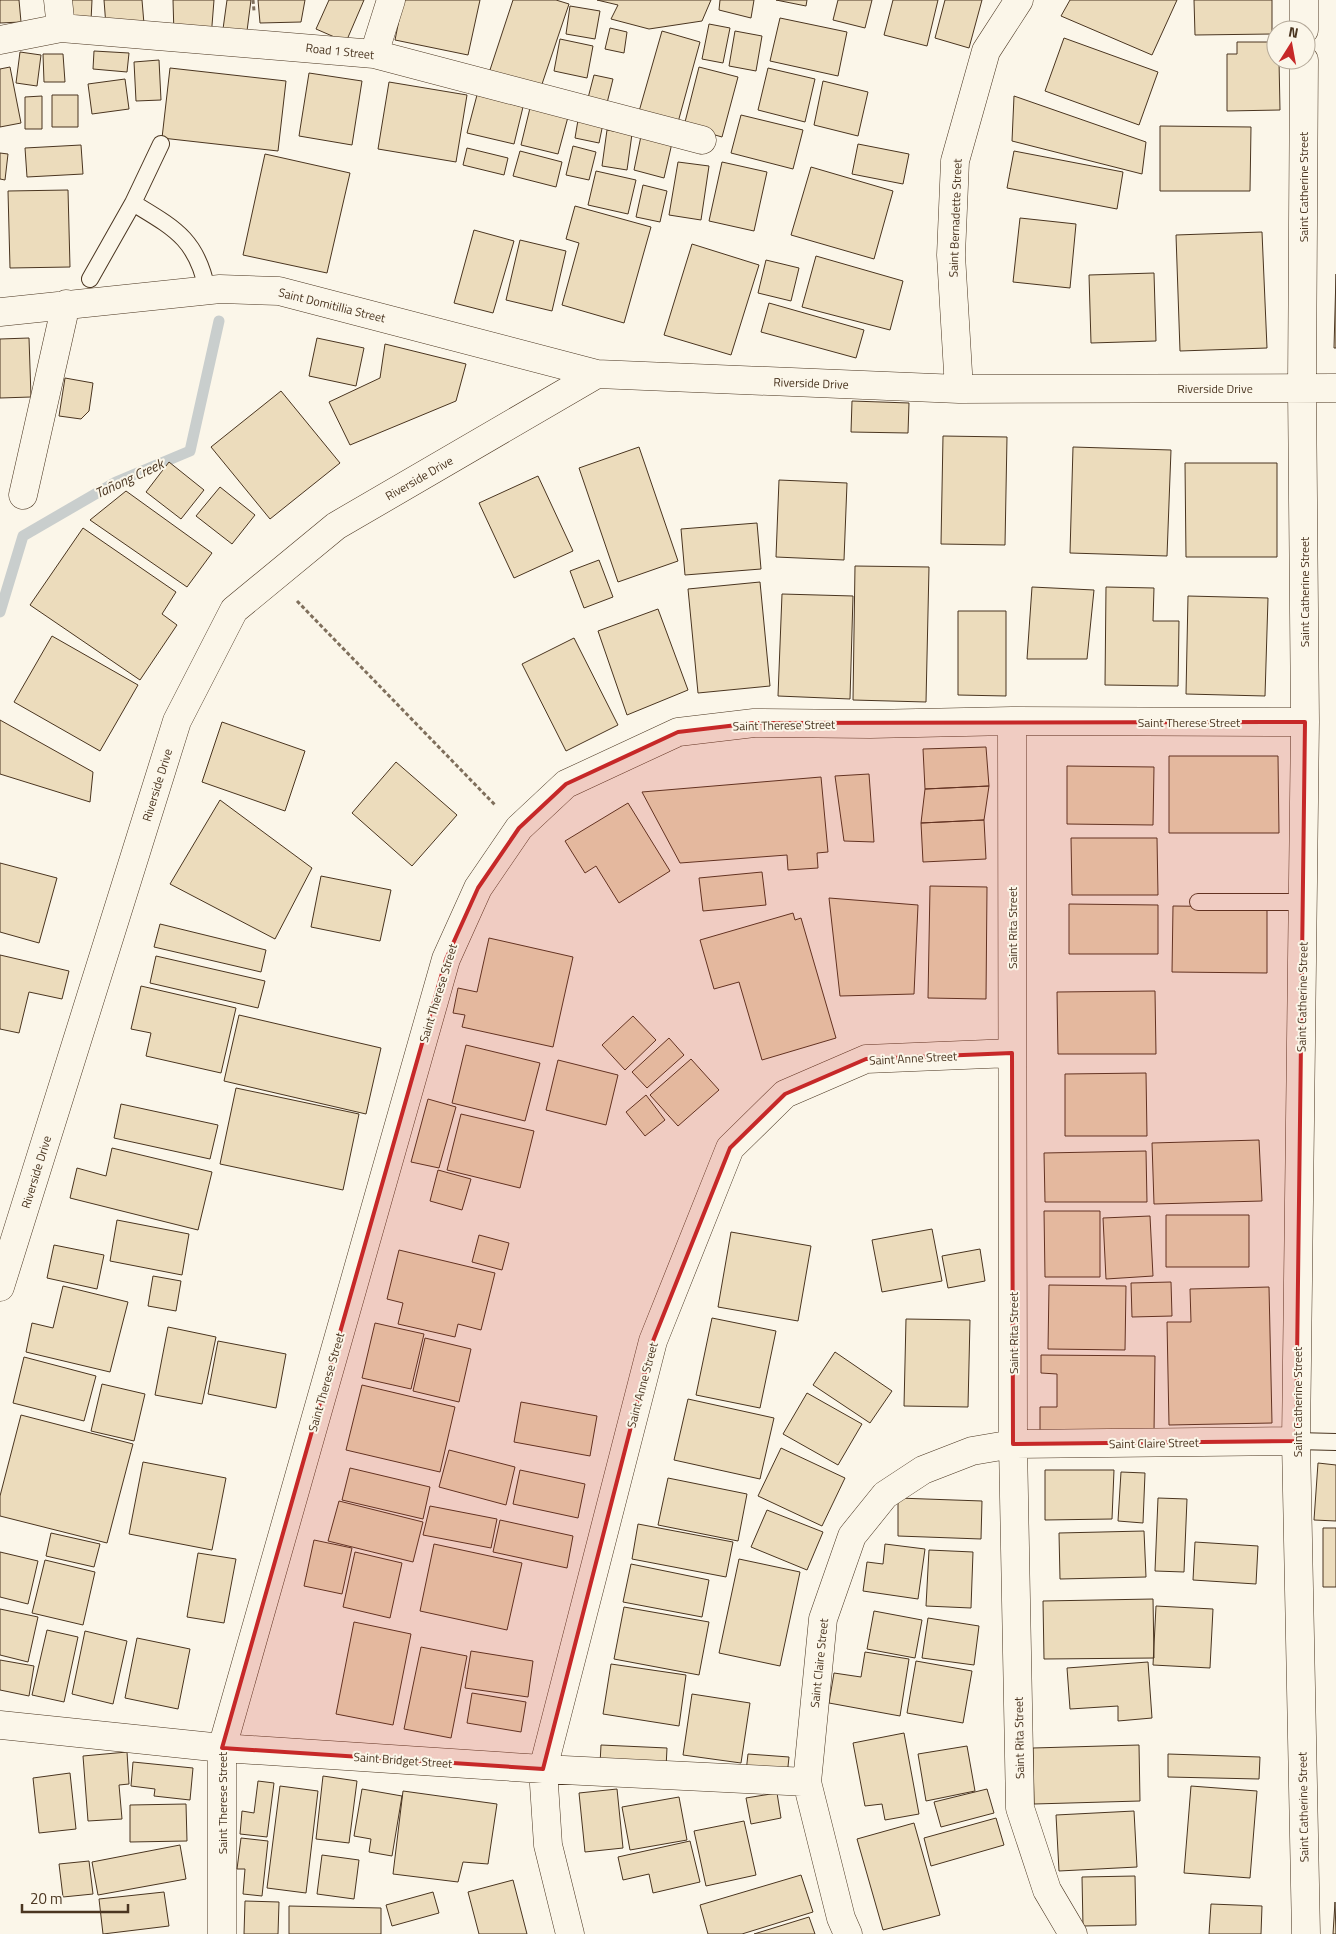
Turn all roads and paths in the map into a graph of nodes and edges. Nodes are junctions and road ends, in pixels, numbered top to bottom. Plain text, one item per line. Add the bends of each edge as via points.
1 (58, 0) edge
2 (391, 0) edge
3 (1019, 0) edge
4 (1304, 0) edge
5 (1304, 20) edge
6 (61, 28) junction
7 (0, 40) edge
8 (374, 54) junction
9 (1304, 70) edge
10 (702, 140) dead end
11 (161, 144) dead end
12 (133, 203) junction
13 (90, 279) dead end
14 (214, 289) junction
15 (66, 304) junction
16 (0, 312) edge
17 (598, 374) junction
18 (1302, 388) junction
19 (1336, 388) edge
20 (959, 389) junction
21 (23, 495) dead end
22 (299, 603) dead end
23 (1012, 721) junction
24 (1305, 722) junction
25 (497, 808) dead end
26 (1198, 902) dead end
27 (1303, 902) junction
28 (1012, 1053) junction
29 (0, 1287) edge
30 (1296, 1441) junction
31 (1336, 1442) edge
32 (1013, 1444) junction
33 (0, 1725) edge
34 (222, 1748) junction
35 (543, 1769) junction
36 (807, 1782) junction
37 (222, 1934) edge
38 (570, 1934) edge
39 (848, 1934) edge
40 (1073, 1934) edge
41 (1306, 1934) edge

1 - 6 street
2 - 8 street
3 - 20 street, Saint Bernadette Street via 986,51 955,160 951,255
4 - 5 street
6 - 7 street, Road 1 Street
6 - 8 street, Road 1 Street
8 - 10 street, Road 1 Street
9 - 18 street, Saint Catherine Street
11 - 12 lane
12 - 13 lane
12 - 14 lane via 176,230 189,244
14 - 15 street, Saint Domitillia Street
14 - 17 street, Saint Domitillia Street via 280,291
15 - 16 street, Saint Domitillia Street
15 - 21 street
17 - 20 street, Riverside Drive
17 - 29 street, Riverside Drive via 336,526 234,610 177,721
18 - 19 street, Riverside Drive
18 - 20 street, Riverside Drive
18 - 24 street, Saint Catherine Street
22 - 25 path
23 - 24 street, Saint Therese Street
23 - 28 street, Saint Rita Street
23 - 34 street, Saint Therese Street via 754,723 678,732 566,784 519,828 478,888 446,959
24 - 27 street, Saint Catherine Street
26 - 27 lane
27 - 30 street, Saint Catherine Street
28 - 32 street, Saint Rita Street
28 - 35 street, Saint Anne Street via 866,1059 785,1094 730,1148 654,1341
30 - 31 lane
30 - 32 street, Saint Claire Street
30 - 41 street, Saint Catherine Street
32 - 36 street, Saint Claire Street via 972,1451 923,1470 885,1495 852,1536 823,1619
32 - 40 street, Saint Rita Street via 1020,1808 1047,1890
33 - 34 street, Saint Bridget Street
34 - 35 street, Saint Bridget Street
34 - 37 street, Saint Therese Street
35 - 36 street, Saint Bridget Street
35 - 38 street, Saint Anne Street via 548,1845
36 - 39 street, Saint Claire Street

